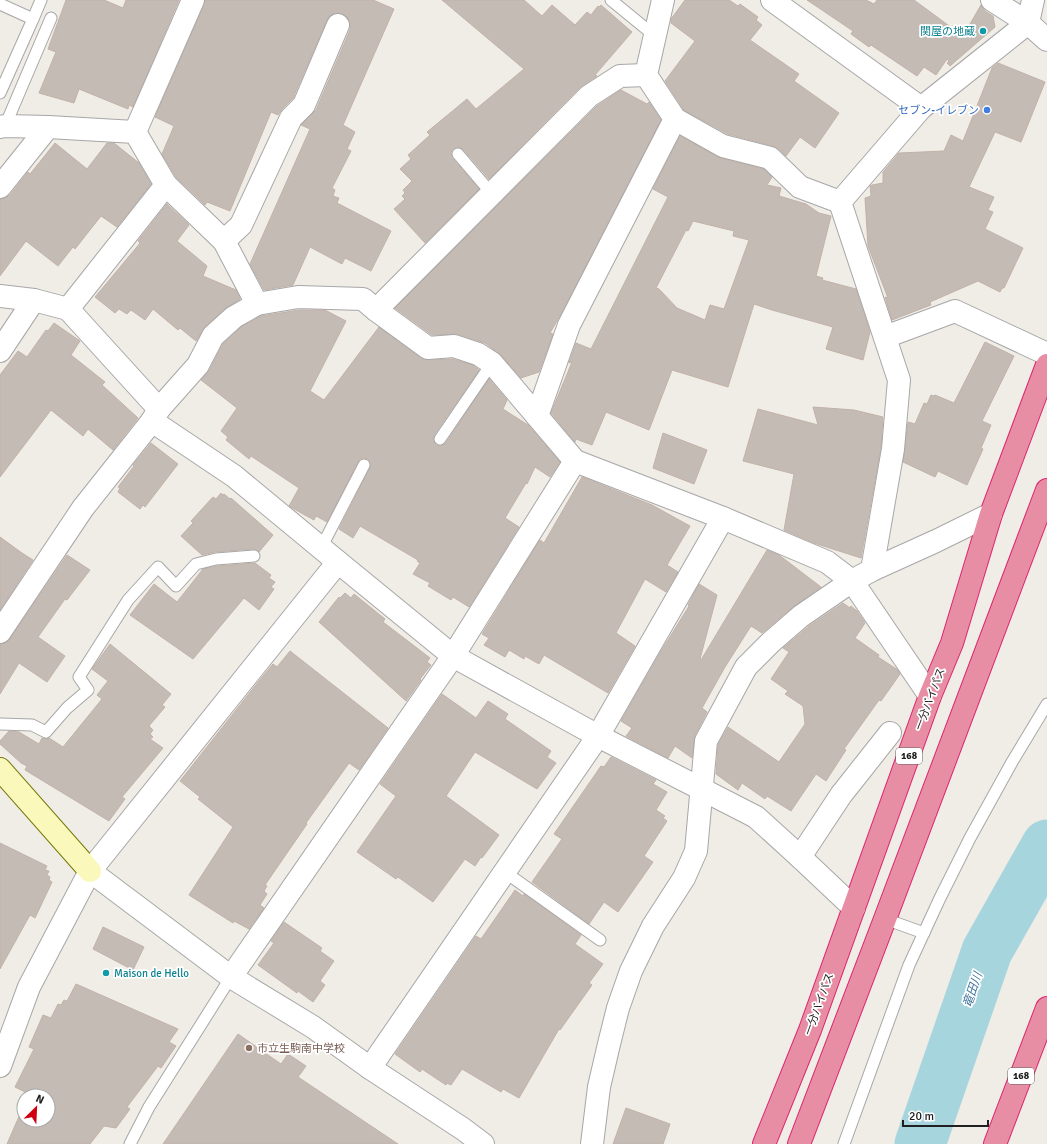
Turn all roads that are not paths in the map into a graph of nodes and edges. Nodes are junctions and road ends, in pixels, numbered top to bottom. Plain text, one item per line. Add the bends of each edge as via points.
1 (41, 0) edge
2 (193, 0) edge
3 (611, 0) edge
4 (663, 0) edge
5 (772, 0) edge
6 (992, 0) edge
7 (1033, 0) edge
8 (0, 4) edge
9 (51, 18) dead end
10 (33, 19) junction
11 (1028, 23) junction
12 (338, 25) dead end
13 (655, 36) junction
14 (1047, 40) edge
15 (646, 75) junction
16 (0, 93) edge
17 (921, 108) junction
18 (675, 119) junction
19 (3, 126) edge
20 (48, 127) junction
21 (135, 132) junction
22 (458, 154) dead end
23 (166, 185) junction
24 (0, 187) edge
25 (492, 194) junction
26 (840, 202) junction
27 (224, 241) junction
28 (0, 296) edge
29 (34, 300) junction
30 (257, 304) junction
31 (68, 309) junction
32 (376, 310) junction
33 (885, 337) junction
34 (0, 351) edge
35 (1047, 354) edge
36 (492, 363) junction
37 (1047, 365) edge
38 (156, 415) junction
39 (537, 416) junction
40 (440, 439) dead end
41 (575, 461) junction
42 (364, 465) dead end
43 (1047, 490) edge
44 (991, 514) junction
45 (723, 518) junction
46 (321, 548) junction
47 (254, 556) dead end
48 (338, 562) junction
49 (872, 570) junction
50 (852, 581) junction
51 (0, 632) edge
52 (453, 656) junction
53 (930, 696) junction
54 (1047, 704) edge
55 (0, 724) edge
56 (890, 733) dead end
57 (598, 736) junction
58 (0, 769) edge
59 (701, 790) junction
60 (800, 857) junction
61 (90, 871) junction
62 (505, 872) junction
63 (854, 908) junction
64 (885, 919) junction
65 (924, 933) junction
66 (600, 940) dead end
67 (231, 977) junction
68 (1047, 1008) edge
69 (0, 1066) edge
70 (370, 1068) junction
71 (130, 1144) edge
72 (483, 1144) edge
73 (592, 1144) edge
74 (764, 1144) edge
75 (799, 1144) edge
76 (844, 1144) edge
77 (995, 1144) edge

1 - 10 lane
2 - 21 street
3 - 13 lane
4 - 13 street
5 - 17 street
6 - 11 street
7 - 11 street
8 - 10 lane
9 - 19 lane
10 - 16 lane
11 - 14 street
11 - 17 street
12 - 27 street via 304,105 291,118 241,225
13 - 15 street
15 - 18 street
15 - 25 street via 620,76 589,96
17 - 26 street
18 - 26 street via 723,146 770,158 800,188
18 - 39 street via 569,324
19 - 20 street
20 - 21 street
20 - 24 street
21 - 23 street
22 - 25 lane
23 - 27 street
23 - 31 street
25 - 32 street
26 - 33 street
27 - 30 street
28 - 29 street
29 - 31 street
29 - 34 street
30 - 32 street via 298,297 364,299
30 - 38 street via 234,317 213,336 198,365
31 - 38 street
32 - 36 street via 428,348 454,346 478,354
33 - 35 street via 954,311
33 - 49 street via 899,380 893,449
36 - 39 street
36 - 40 lane
37 - 44 highway, 一分バイパス / 168
38 - 46 street
38 - 51 street via 82,508
39 - 41 street
41 - 45 street
41 - 52 street
42 - 46 lane
43 - 64 highway
44 - 49 street
44 - 53 highway, 一分バイパス / 168 via 952,643
45 - 50 street via 826,562
45 - 57 street
46 - 48 street
47 - 55 lane via 216,559 196,564 176,586 158,567 128,600 79,677 88,690 67,708 46,732 32,725
48 - 52 street
48 - 61 street
49 - 50 street
50 - 53 street
50 - 59 street via 801,616 746,667 706,741
52 - 57 street
52 - 67 street
53 - 63 highway, 一分バイパス / 168
54 - 65 lane via 970,838
56 - 60 street via 840,795
57 - 59 street
57 - 62 street
58 - 61 street
59 - 60 street via 756,817
59 - 73 street via 696,851 684,878 653,926 618,1008 599,1087
60 - 63 street
61 - 67 street
61 - 69 street via 29,987
62 - 66 lane
62 - 70 street
63 - 74 highway, 一分バイパス / 168 via 810,1030
64 - 65 lane
64 - 75 highway
65 - 76 lane
67 - 70 street via 313,1027
67 - 71 lane via 149,1106
68 - 77 highway, 168
70 - 72 street

